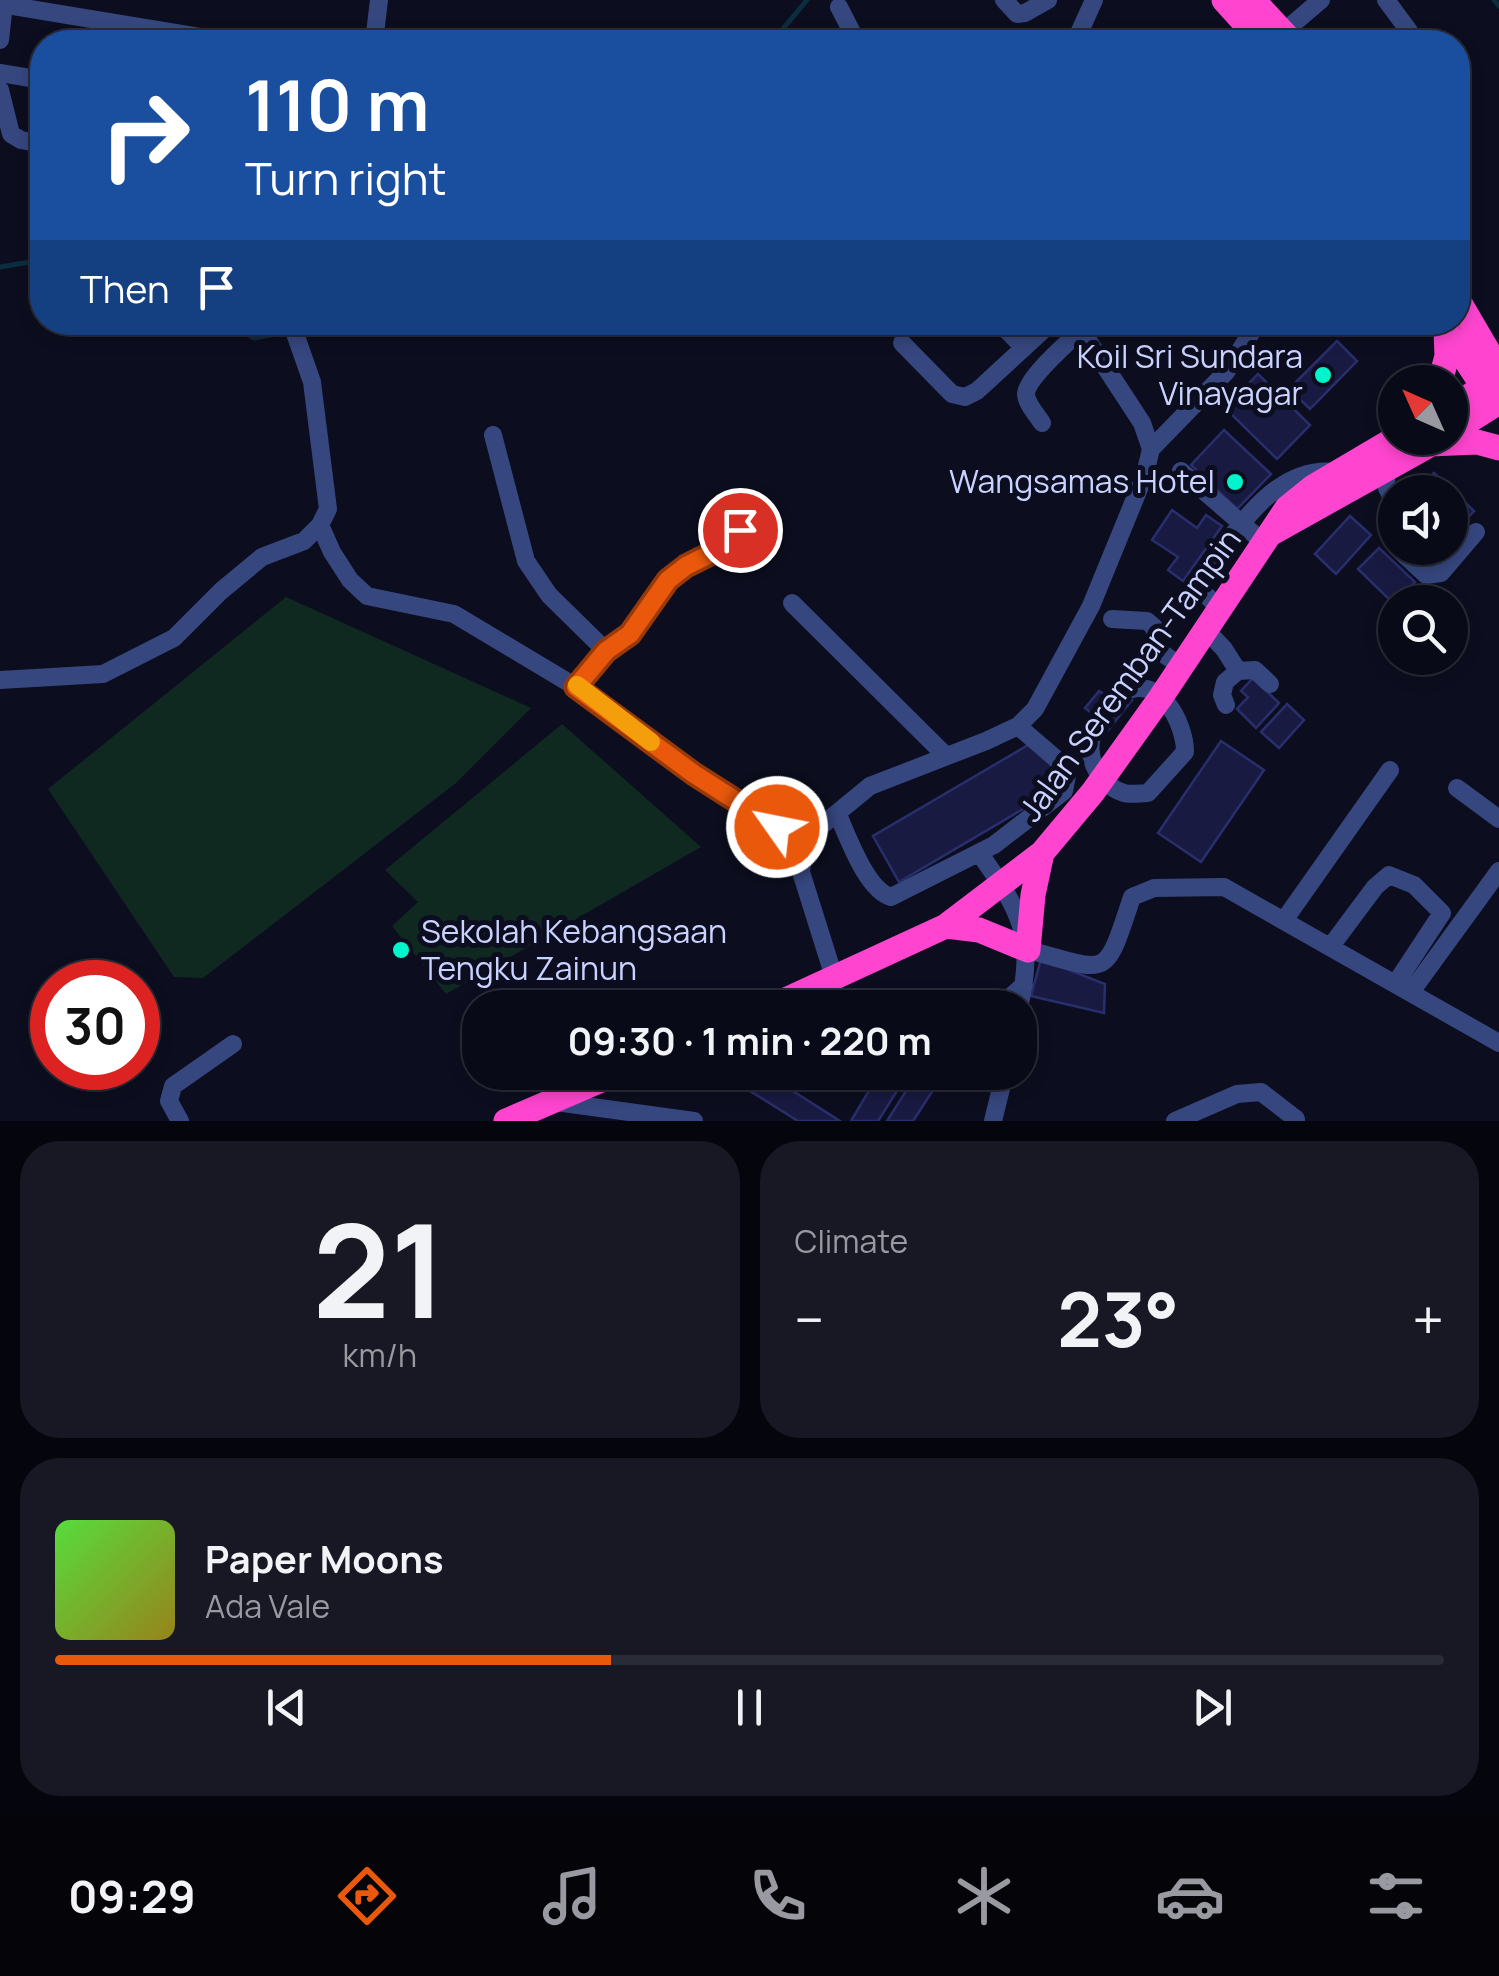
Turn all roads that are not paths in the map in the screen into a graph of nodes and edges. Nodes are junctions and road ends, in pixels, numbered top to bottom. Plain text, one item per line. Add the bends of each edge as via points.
1 (379, 0) edge
2 (1004, 0) edge
3 (1048, 0) edge
4 (1094, 0) edge
5 (1224, 0) edge
6 (1254, 0) edge
7 (1386, 0) edge
8 (1319, 1) edge
9 (2, 4) edge
10 (839, 7) dead end
11 (140, 30) edge
12 (375, 30) edge
13 (851, 30) edge
14 (1080, 30) edge
15 (1266, 30) edge
16 (1274, 30) edge
17 (1289, 30) edge
18 (1408, 30) edge
19 (0, 40) edge
20 (0, 72) edge
21 (30, 78) edge
22 (0, 90) edge
23 (30, 142) edge
24 (1470, 323) edge
25 (296, 335) edge
26 (1012, 335) edge
27 (1038, 335) edge
28 (1070, 335) edge
29 (1084, 335) edge
30 (1250, 335) edge
31 (1450, 335) edge
32 (1463, 335) edge
33 (1499, 335) edge
34 (902, 344) dead end
35 (1024, 348) junction
36 (1445, 365) edge
37 (1496, 392) edge
38 (1468, 402) edge
39 (1468, 415) edge
40 (1042, 423) dead end
41 (493, 435) dead end
42 (1468, 441) edge
43 (1499, 448) edge
44 (1378, 449) edge
45 (1151, 450) junction
46 (1410, 455) edge
47 (1385, 469) junction
48 (1181, 471) dead end
49 (1338, 472) junction
50 (1386, 475) edge
51 (748, 514) dead end
52 (1242, 524) junction
53 (320, 525) junction
54 (1476, 532) dead end
55 (1268, 539) junction
56 (1468, 541) edge
57 (1415, 565) edge
58 (1447, 565) edge
59 (792, 602) dead end
60 (1112, 619) dead end
61 (1213, 619) junction
62 (606, 651) junction
63 (1182, 666) junction
64 (1238, 671) junction
65 (0, 680) edge
66 (1270, 684) dead end
67 (576, 687) junction
68 (1123, 693) dead end
69 (1161, 697) junction
70 (1226, 704) dead end
71 (1018, 726) junction
72 (1097, 727) tunnel mouth
73 (945, 755) junction
74 (1390, 770) dead end
75 (1102, 778) junction
76 (1457, 788) dead end
77 (837, 813) junction
78 (1499, 819) edge
79 (804, 844) junction
80 (1042, 853) junction
81 (980, 854) junction
82 (1499, 871) edge
83 (1002, 886) junction
84 (1285, 920) junction
85 (946, 926) junction
86 (1331, 946) junction
87 (1028, 950) junction
88 (834, 977) junction
89 (1024, 984) junction
90 (1403, 988) junction
91 (806, 990) edge
92 (1018, 990) edge
93 (1023, 990) edge
94 (233, 1044) dead end
95 (1499, 1044) edge
96 (579, 1090) edge
97 (998, 1090) edge
98 (1001, 1090) edge
99 (1000, 1095) junction
100 (552, 1102) junction
101 (620, 1116) edge
102 (1296, 1119) edge
103 (180, 1121) edge
104 (506, 1121) edge
105 (694, 1121) edge
106 (992, 1121) edge
107 (1175, 1121) edge

1 - 12 street
2 - 3 street via 1026,14
4 - 14 street
5 - 15 highway
6 - 16 highway
7 - 18 street
8 - 17 street
9 - 11 street
9 - 19 street
10 - 13 street
20 - 21 street
22 - 23 street via 11,134
24 - 33 highway
25 - 53 street via 312,382 328,509
26 - 35 street
27 - 35 street
28 - 40 street via 1026,392
29 - 45 street via 1142,423
30 - 45 street via 1226,372
31 - 36 highway
32 - 37 highway
34 - 35 street via 952,394 965,397
37 - 38 highway
37 - 39 highway, Jalan Seremban-Tampin
41 - 62 street via 526,561
42 - 43 highway
44 - 49 highway
45 - 71 street via 1091,606 1035,709
46 - 47 highway, Jalan Seremban-Tampin
47 - 50 street
47 - 55 highway, Jalan Seremban-Tampin
48 - 52 street
49 - 52 street via 1292,478
49 - 55 highway via 1287,508
51 - 62 street via 730,544 677,572 630,634
52 - 55 street
52 - 61 street via 1201,580
53 - 65 street via 304,541 262,557 174,638 104,674
53 - 67 street via 350,580 367,596 454,614
54 - 56 street
55 - 61 highway, Jalan Seremban-Tampin
57 - 58 street via 1426,575
59 - 73 street
60 - 63 street via 1147,621 1161,653
61 - 63 highway, Jalan Seremban-Tampin
61 - 64 street
62 - 67 street
63 - 69 highway, Jalan Seremban-Tampin
64 - 66 street via 1255,670
64 - 70 street via 1226,682
67 - 79 street
68 - 69 street via 1143,687
69 - 75 highway, Jalan Seremban-Tampin
69 - 75 street via 1185,734 1184,752 1148,793 1123,793
71 - 73 street
71 - 81 street via 1062,764 1068,775 1064,792
72 - 75 street via 1092,764
73 - 77 street via 870,786
74 - 84 street
75 - 80 highway, Jalan Seremban-Tampin
76 - 78 street
77 - 79 street
77 - 81 street via 872,884 891,897
79 - 88 street via 802,872
80 - 83 highway, Jalan Seremban-Tampin
80 - 87 highway
81 - 83 street
82 - 90 street
83 - 85 highway, Jalan Seremban-Tampin
83 - 87 street
84 - 86 street
84 - 87 street via 1224,887 1154,888 1132,897 1104,964 1092,967
85 - 87 highway via 979,930
85 - 88 highway, Jalan Seremban-Tampin
86 - 90 street
86 - 90 street via 1390,874 1414,886 1442,913
87 - 89 street
88 - 91 highway, Jalan Seremban-Tampin
89 - 92 street
89 - 93 street
90 - 95 street
94 - 103 street via 173,1086 169,1101
96 - 100 highway
97 - 99 street
98 - 99 street
99 - 106 street
100 - 101 street
100 - 104 highway
101 - 105 street
102 - 107 street via 1261,1092 1237,1094

